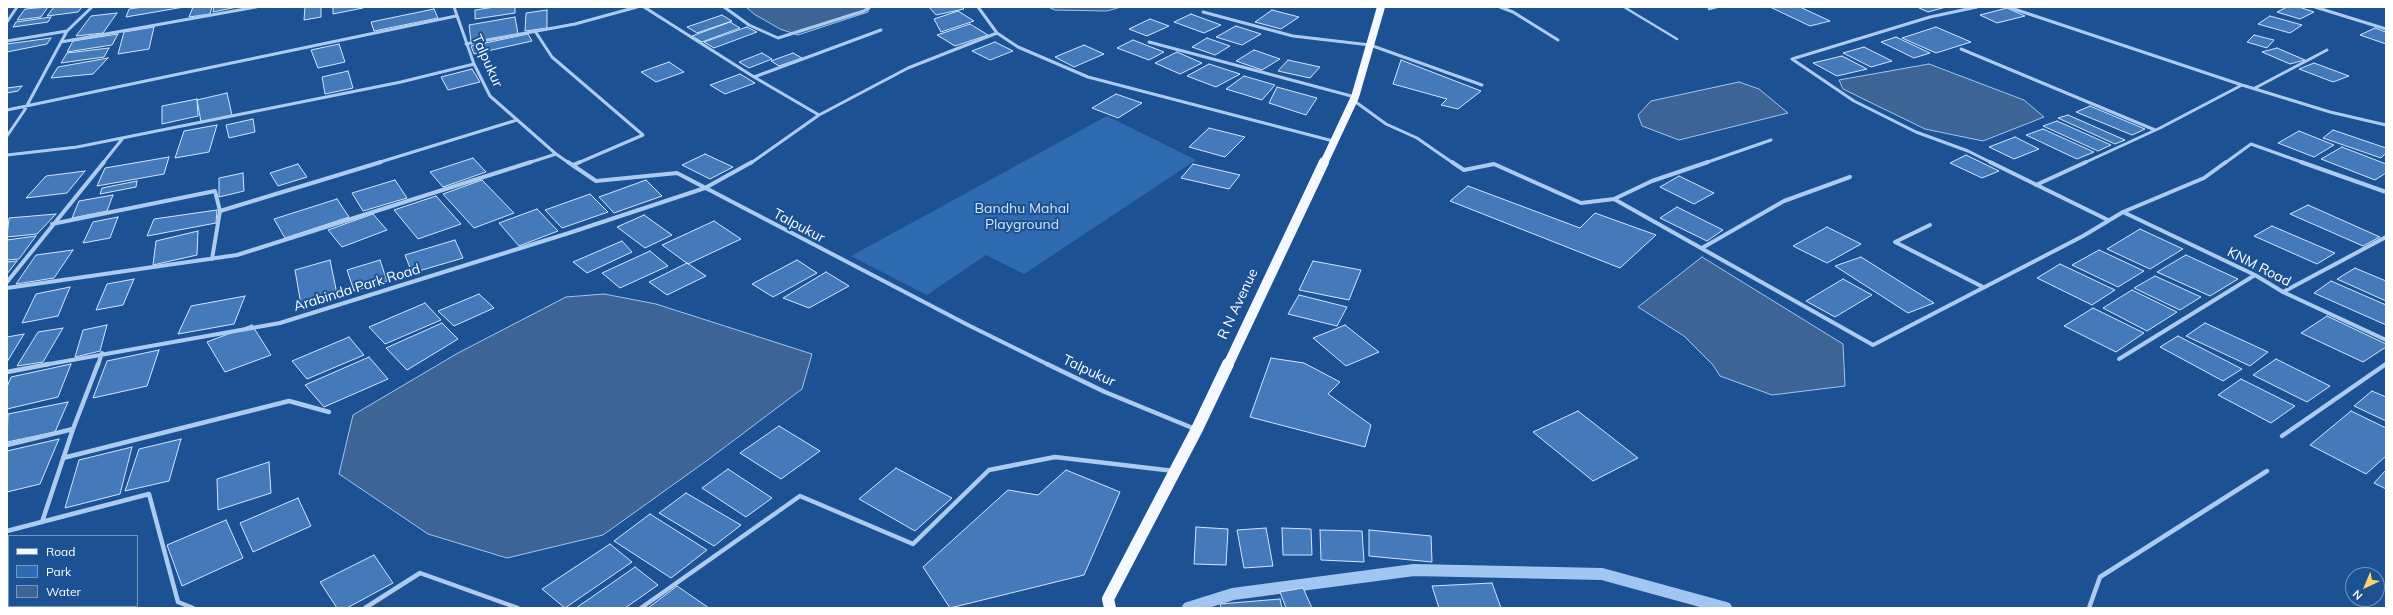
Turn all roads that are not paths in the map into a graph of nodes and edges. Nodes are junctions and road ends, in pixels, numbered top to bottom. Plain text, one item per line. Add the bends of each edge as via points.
1 (17, 7) edge
2 (92, 7) edge
3 (256, 7) edge
4 (454, 7) edge
5 (637, 7) edge
6 (644, 7) edge
7 (724, 7) edge
8 (870, 7) edge
9 (978, 7) edge
10 (1381, 7) edge
11 (1500, 7) edge
12 (1624, 7) edge
13 (1717, 7) edge
14 (1977, 7) edge
15 (2008, 7) edge
16 (2315, 7) edge
17 (1709, 9) dead end
18 (1203, 12) dead end
19 (456, 16) junction
20 (7, 21) edge
21 (2386, 29) edge
22 (881, 30) dead end
23 (67, 31) junction
24 (535, 31) junction
25 (997, 33) junction
26 (1558, 40) dead end
27 (1677, 40) dead end
28 (7, 41) edge
29 (61, 42) junction
30 (1149, 42) dead end
31 (466, 44) junction
32 (1370, 45) junction
33 (1961, 48) dead end
34 (2327, 50) dead end
35 (474, 64) junction
36 (754, 77) junction
37 (1482, 85) dead end
38 (2242, 85) junction
39 (2255, 88) junction
40 (1354, 98) junction
41 (26, 106) junction
42 (7, 110) edge
43 (819, 115) junction
44 (517, 120) junction
45 (2386, 125) edge
46 (2155, 130) junction
47 (7, 136) edge
48 (123, 138) junction
49 (1771, 140) dead end
50 (1333, 141) junction
51 (556, 154) junction
52 (7, 155) edge
53 (573, 165) junction
54 (1850, 178) dead end
55 (2036, 185) junction
56 (704, 188) junction
57 (2386, 192) edge
58 (1614, 199) junction
59 (220, 211) junction
60 (2122, 212) junction
61 (2108, 220) junction
62 (52, 224) junction
63 (1930, 225) dead end
64 (2386, 237) edge
65 (1702, 248) junction
66 (212, 259) junction
67 (2255, 275) junction
68 (7, 282) edge
69 (7, 288) edge
70 (1983, 288) junction
71 (2283, 292) junction
72 (2386, 340) edge
73 (102, 353) junction
74 (2119, 359) dead end
75 (2386, 364) edge
76 (7, 372) edge
77 (329, 412) dead end
78 (73, 429) junction
79 (1197, 429) junction
80 (2282, 436) dead end
81 (7, 445) edge
82 (63, 458) junction
83 (2267, 471) dead end
84 (1175, 472) junction
85 (42, 522) junction
86 (7, 531) edge
87 (1109, 605) edge
88 (193, 608) edge
89 (365, 608) edge
90 (518, 608) edge
91 (641, 608) edge
92 (2089, 608) edge

1 - 20 street
2 - 23 street
3 - 29 street
4 - 19 street, Talpukur
5 - 24 street via 575,24
6 - 36 street
7 - 8 street via 749,25 778,38
9 - 25 street
10 - 32 main road, R N Avenue
11 - 26 street via 1513,12
12 - 27 lane
13 - 17 lane
14 - 55 street via 1908,23 1792,59 1861,104 1916,132 1968,151
15 - 38 street
16 - 21 street
18 - 32 street via 1293,36
19 - 31 street, Talpukur
19 - 41 street
22 - 36 street
23 - 28 street
23 - 29 street
24 - 31 street
24 - 53 street via 552,57 643,135
25 - 43 street, Arabinda Park Road via 908,68
25 - 50 street via 1018,47 1088,76
29 - 41 street
30 - 40 street
31 - 35 street, Talpukur
32 - 37 street
32 - 40 main road, R N Avenue
33 - 46 street
34 - 39 street
35 - 44 street, Talpukur via 490,96
35 - 48 street via 401,82
36 - 43 street
38 - 39 street
38 - 46 street
39 - 45 street via 2330,112
40 - 50 main road, R N Avenue
40 - 58 street via 1386,124 1417,138 1464,170 1494,164 1581,203
41 - 42 street
41 - 47 street
43 - 56 street, Arabinda Park Road via 749,164
44 - 51 street, Talpukur
44 - 59 street
46 - 55 street
48 - 52 street via 77,147
48 - 62 street
49 - 58 street via 1652,181
50 - 79 main road, R N Avenue
51 - 53 street, Talpukur
51 - 66 street via 237,255
53 - 56 street, Talpukur via 596,181 677,173
54 - 65 street via 1784,201
55 - 61 street
56 - 73 street, Arabinda Park Road via 280,323
56 - 79 street, Talpukur via 968,325 1105,392
57 - 60 street via 2251,144 2204,178
58 - 65 street
59 - 62 street via 215,191
59 - 66 street
60 - 61 street
60 - 67 street, KNM Road
61 - 70 street via 2083,236
62 - 68 street
63 - 70 street via 1895,242
64 - 71 street
65 - 70 street via 1873,345
66 - 69 street
67 - 71 street, KNM Road
67 - 74 street
71 - 72 street, KNM Road
73 - 76 street, Arabinda Park Road
73 - 78 street
75 - 80 street
77 - 82 street via 289,401
78 - 81 street
78 - 82 street
79 - 84 main road, R N Avenue
82 - 85 street
83 - 92 street via 2100,577
84 - 87 main road, R N Avenue via 1108,599
84 - 91 street via 1055,457 988,470 913,544 800,496
85 - 86 street
85 - 88 street via 149,494 178,602
89 - 90 street via 420,573

